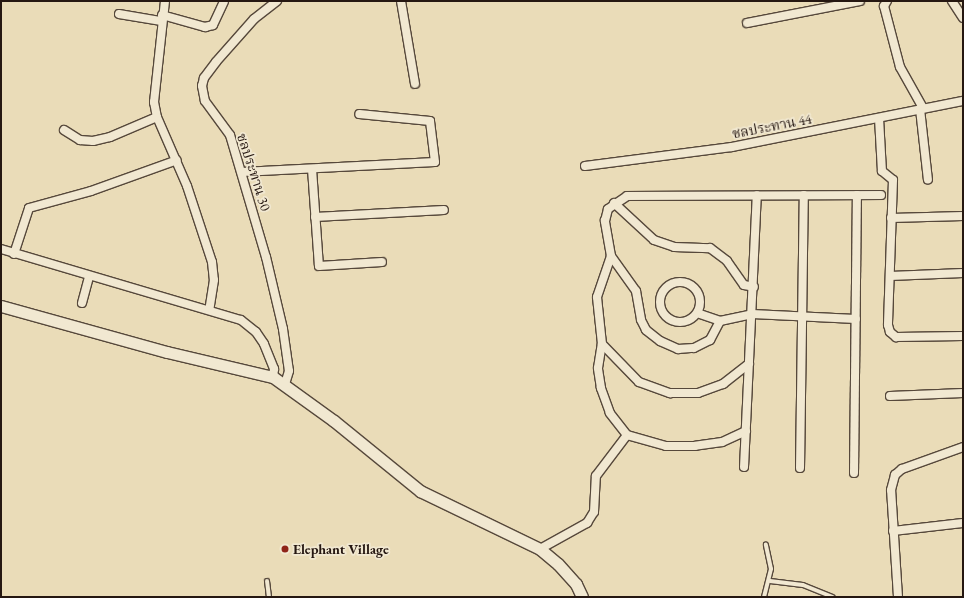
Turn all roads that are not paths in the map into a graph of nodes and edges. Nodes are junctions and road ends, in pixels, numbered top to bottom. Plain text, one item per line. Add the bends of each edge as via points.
1 (165, 1) edge
2 (224, 1) edge
3 (277, 1) edge
4 (401, 1) edge
5 (860, 1) edge
6 (887, 1) edge
7 (952, 1) edge
8 (119, 14) dead end
9 (162, 18) junction
10 (963, 18) edge
11 (747, 23) dead end
12 (415, 84) dead end
13 (963, 101) edge
14 (922, 109) junction
15 (359, 114) dead end
16 (157, 117) junction
17 (879, 118) junction
18 (64, 130) dead end
19 (177, 160) junction
20 (585, 166) dead end
21 (312, 169) junction
22 (242, 172) junction
23 (928, 180) dead end
24 (757, 195) junction
25 (804, 195) junction
26 (857, 195) junction
27 (881, 195) dead end
28 (614, 203) junction
29 (444, 210) dead end
30 (963, 216) edge
31 (315, 217) junction
32 (890, 218) junction
33 (1, 249) edge
34 (14, 254) junction
35 (611, 256) junction
36 (382, 262) dead end
37 (963, 273) edge
38 (89, 276) junction
39 (890, 276) junction
40 (754, 287) junction
41 (82, 303) dead end
42 (1, 306) edge
43 (210, 310) junction
44 (697, 313) junction
45 (752, 314) junction
46 (803, 316) junction
47 (856, 319) junction
48 (720, 321) junction
49 (963, 336) edge
50 (602, 344) junction
51 (749, 364) junction
52 (273, 377) junction
53 (285, 384) junction
54 (963, 393) edge
55 (890, 396) dead end
56 (746, 431) junction
57 (627, 435) junction
58 (963, 447) edge
59 (744, 467) dead end
60 (800, 468) dead end
61 (854, 473) dead end
62 (963, 523) edge
63 (894, 531) junction
64 (766, 545) dead end
65 (540, 549) junction
66 (267, 581) dead end
67 (770, 581) junction
68 (269, 597) edge
69 (582, 597) edge
70 (764, 597) edge
71 (833, 597) edge
72 (898, 597) edge

1 - 9 street
2 - 9 street via 216,24 209,26
3 - 22 street, ชลประทาน 30 via 254,19 216,62 204,78 202,86 205,101 230,135
4 - 12 street
5 - 11 street
6 - 14 street via 884,6 900,67
7 - 10 street
8 - 9 street
9 - 16 street via 154,102
13 - 14 street, ชลประทาน 44
14 - 17 street, ชลประทาน 44
14 - 23 street
15 - 21 street via 430,121 435,162
16 - 18 street via 110,138 93,141 80,140
16 - 19 street
17 - 20 street, ชลประทาน 44 via 732,147
17 - 32 street via 882,172 893,180
19 - 34 street via 91,191 29,208
19 - 43 street via 212,262 214,280
21 - 22 street
21 - 31 street
22 - 53 street, ชลประทาน 30 via 283,329 289,371
24 - 25 street
24 - 28 street via 627,196
24 - 40 street
25 - 26 street
25 - 46 street
26 - 27 street
26 - 47 street
28 - 35 street via 608,209 605,220
28 - 40 street via 654,240 674,247 710,248 727,261 744,285
29 - 31 street
30 - 32 street
31 - 36 street via 319,266
32 - 39 street
33 - 34 street
34 - 38 street
35 - 48 street via 636,291 640,320 646,330 660,341 678,349 694,348 710,340
35 - 50 street via 597,297
37 - 39 street
38 - 41 street
38 - 43 street
39 - 49 street via 888,325 890,332 896,337
40 - 45 street
42 - 52 street via 167,352
43 - 52 street via 241,320 256,332 270,358
44 - 44 street via 686,321 670,320 660,303 663,292 673,283 692,285 700,296
44 - 48 street
45 - 46 street
45 - 48 street
45 - 51 street
46 - 47 street
46 - 60 street
47 - 61 street
50 - 51 street via 639,382 670,393 698,394 723,384
50 - 57 street via 598,368 601,388 610,413
51 - 56 street
52 - 53 street
53 - 65 street via 420,491
54 - 55 street
56 - 57 street via 722,442 696,446 666,446
56 - 59 street
57 - 65 street via 596,476 594,512 587,523
58 - 63 street via 902,469 894,475 891,490
62 - 63 street
63 - 72 street
64 - 67 lane via 771,569
65 - 69 street via 576,584
66 - 68 lane
67 - 70 lane
67 - 71 lane via 803,585

